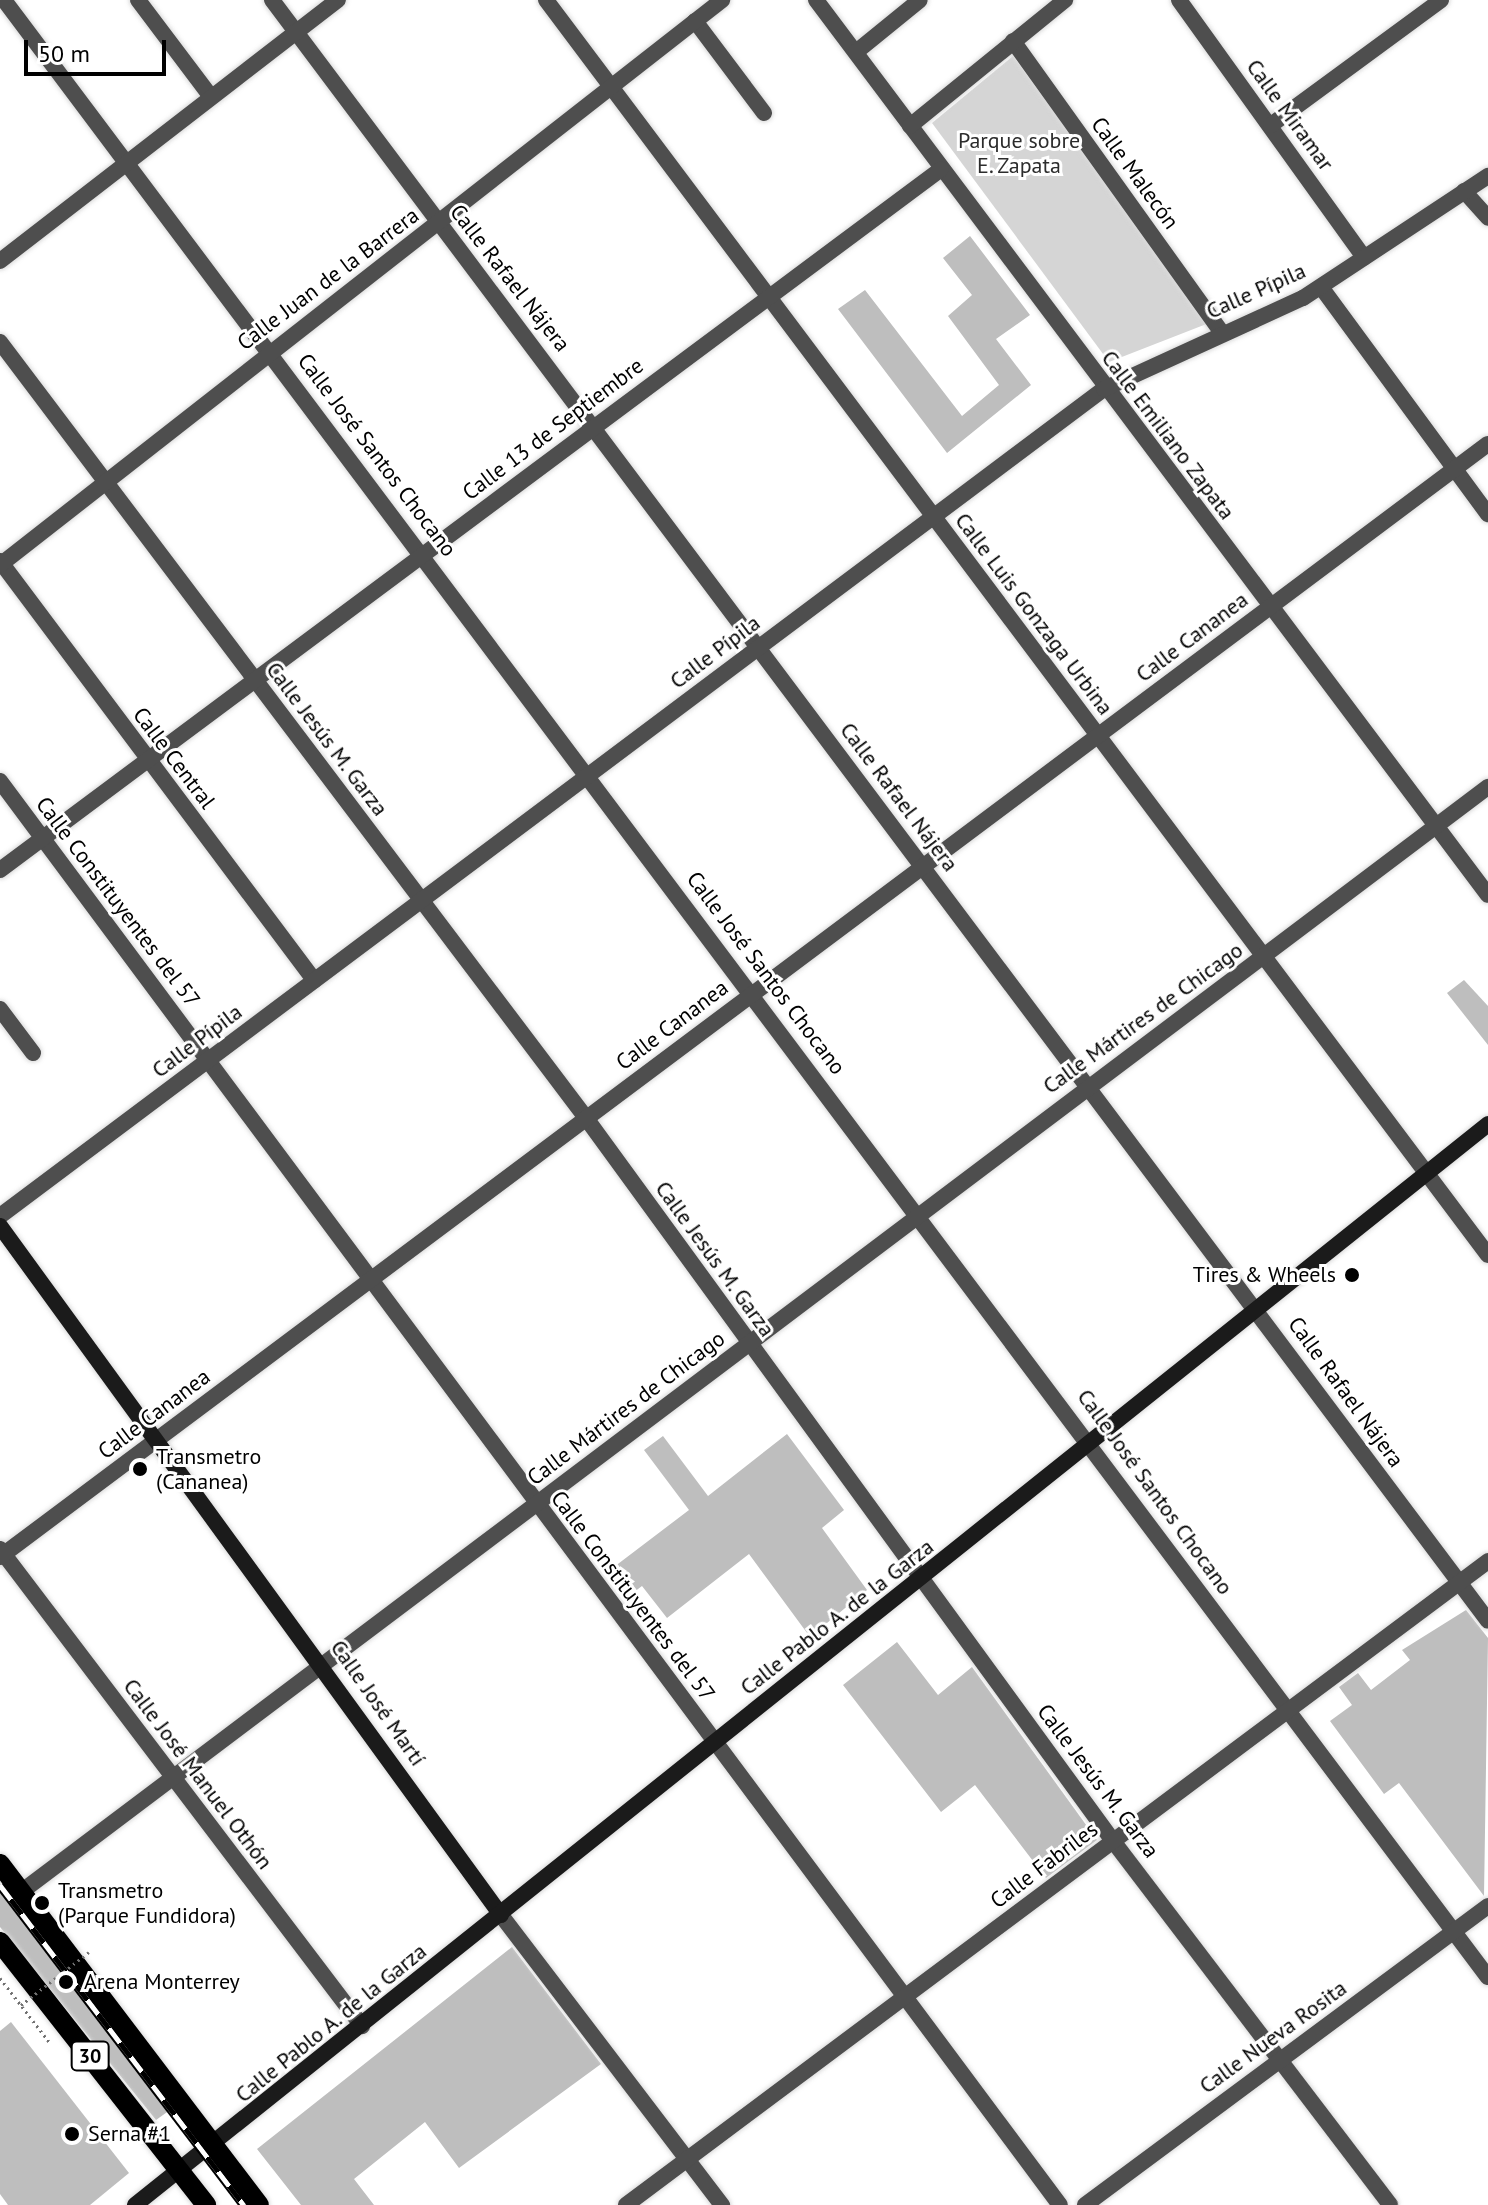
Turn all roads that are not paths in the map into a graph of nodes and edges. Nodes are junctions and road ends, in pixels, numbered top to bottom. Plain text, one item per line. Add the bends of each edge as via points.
1 (4, 0) edge
2 (138, 0) edge
3 (272, 0) edge
4 (338, 0) edge
5 (546, 0) edge
6 (722, 0) edge
7 (816, 0) edge
8 (920, 0) edge
9 (1065, 0) edge
10 (1179, 0) edge
11 (1441, 0) edge
12 (695, 21) junction
13 (296, 32) junction
14 (1013, 41) junction
15 (856, 52) junction
16 (609, 85) junction
17 (211, 97) junction
18 (764, 113) dead end
19 (1271, 125) junction
20 (910, 126) junction
21 (128, 161) junction
22 (941, 169) junction
23 (1488, 176) edge
24 (1464, 191) junction
25 (1488, 218) edge
26 (439, 222) junction
27 (1364, 257) junction
28 (0, 261) edge
29 (1321, 287) junction
30 (769, 297) junction
31 (1221, 331) junction
32 (0, 342) edge
33 (270, 350) junction
34 (1104, 389) junction
35 (596, 424) junction
36 (1488, 444) edge
37 (1452, 472) junction
38 (106, 481) junction
39 (1488, 514) edge
40 (932, 518) junction
41 (423, 553) junction
42 (1, 563) edge
43 (1270, 606) junction
44 (760, 646) junction
45 (255, 681) junction
46 (1099, 735) junction
47 (148, 760) junction
48 (588, 775) junction
49 (0, 781) edge
50 (1488, 787) edge
51 (1436, 826) junction
52 (42, 838) junction
53 (922, 865) junction
54 (0, 870) edge
55 (1488, 895) edge
56 (421, 900) junction
57 (1265, 956) junction
58 (314, 980) junction
59 (752, 992) junction
60 (0, 1009) edge
61 (33, 1053) dead end
62 (207, 1060) junction
63 (1088, 1085) junction
64 (586, 1118) junction
65 (1488, 1124) edge
66 (1427, 1173) junction
67 (920, 1212) junction
68 (0, 1216) edge
69 (0, 1226) edge
70 (1488, 1255) edge
71 (370, 1279) junction
72 (1258, 1309) junction
73 (748, 1343) junction
74 (156, 1440) junction
75 (1092, 1444) junction
76 (536, 1503) junction
77 (1, 1553) edge
78 (1488, 1561) edge
79 (922, 1579) junction
80 (1458, 1583) junction
81 (1488, 1621) edge
82 (323, 1663) junction
83 (1288, 1712) junction
84 (714, 1741) junction
85 (173, 1777) junction
86 (1113, 1841) junction
87 (0, 1864) edge
88 (21, 1892) junction
89 (1488, 1906) edge
90 (501, 1915) junction
91 (1454, 1931) junction
92 (0, 1942) edge
93 (1488, 1977) edge
94 (904, 1996) junction
95 (362, 2026) junction
96 (1281, 2058) junction
97 (214, 2145) junction
98 (688, 2159) junction
99 (179, 2170) junction
100 (135, 2205) edge
101 (206, 2205) edge
102 (259, 2205) edge
103 (626, 2205) edge
104 (722, 2205) edge
105 (1060, 2205) edge
106 (1085, 2205) edge
107 (1390, 2205) edge

1 - 21 street, Calle José Santos Chocano
2 - 17 street
3 - 13 street, Calle Rafael Nájera
4 - 13 street
5 - 16 street, Calle Luis Gonzaga Urbina
6 - 12 street, Calle Juan de la Barrera
7 - 15 street, Calle Emiliano Zapata
8 - 15 street
9 - 14 street
10 - 19 street, Calle Miramar
11 - 19 street
12 - 16 street, Calle Juan de la Barrera
12 - 18 street
13 - 17 street
13 - 26 street, Calle Rafael Nájera
14 - 20 street
14 - 31 street, Calle Malecón
15 - 20 street, Calle Emiliano Zapata
16 - 26 street, Calle Juan de la Barrera
16 - 30 street, Calle Luis Gonzaga Urbina
17 - 21 street
19 - 27 street, Calle Miramar
20 - 22 street, Calle Emiliano Zapata
21 - 28 street
21 - 33 street, Calle José Santos Chocano
22 - 30 street, Calle 13 de Septiembre
22 - 34 street, Calle Emiliano Zapata
23 - 24 street, Calle Pípila
24 - 25 street
24 - 27 street, Calle Pípila
26 - 33 street, Calle Juan de la Barrera
26 - 35 street, Calle Rafael Nájera
27 - 29 street, Calle Pípila
29 - 31 street, Calle Pípila
29 - 37 street
30 - 35 street, Calle 13 de Septiembre
30 - 40 street, Calle Luis Gonzaga Urbina
31 - 34 street, Calle Pípila
32 - 38 street, Calle Jesús M. Garza
33 - 38 street, Calle Juan de la Barrera
33 - 41 street, Calle José Santos Chocano
34 - 40 street, Calle Pípila
34 - 43 street, Calle Emiliano Zapata
35 - 41 street, Calle 13 de Septiembre
35 - 44 street, Calle Rafael Nájera
36 - 37 street, Calle Cananea
37 - 39 street
37 - 43 street, Calle Cananea
38 - 42 street, Calle Juan de la Barrera
38 - 45 street, Calle Jesús M. Garza
40 - 44 street, Calle Pípila
40 - 46 street, Calle Luis Gonzaga Urbina
41 - 45 street, Calle 13 de Septiembre
41 - 48 street, Calle José Santos Chocano
42 - 47 street, Calle Central
43 - 46 street, Calle Cananea
43 - 51 street, Calle Emiliano Zapata
44 - 48 street, Calle Pípila
44 - 53 street, Calle Rafael Nájera
45 - 47 street, Calle 13 de Septiembre
45 - 56 street, Calle Jesús M. Garza
46 - 53 street, Calle Cananea
46 - 57 street, Calle Luis Gonzaga Urbina
47 - 52 street, Calle 13 de Septiembre
47 - 58 street, Calle Central
48 - 56 street, Calle Pípila
48 - 59 street, Calle José Santos Chocano
49 - 52 street, Calle Constituyentes del 57
50 - 51 street, Calle Mártires de Chicago
51 - 55 street, Calle Emiliano Zapata
51 - 57 street, Calle Mártires de Chicago
52 - 54 street, Calle 13 de Septiembre
52 - 62 street, Calle Constituyentes del 57
53 - 59 street, Calle Cananea
53 - 63 street, Calle Rafael Nájera
56 - 58 street, Calle Pípila
56 - 64 street, Calle Jesús M. Garza
57 - 63 street, Calle Mártires de Chicago
57 - 66 street, Calle Luis Gonzaga Urbina
58 - 62 street, Calle Pípila
59 - 64 street, Calle Cananea
59 - 67 street, Calle José Santos Chocano
60 - 61 street
62 - 68 street, Calle Pípila
62 - 71 street, Calle Constituyentes del 57
63 - 67 street, Calle Mártires de Chicago
63 - 72 street, Calle Rafael Nájera
64 - 71 street, Calle Cananea
64 - 73 street, Calle Jesús M. Garza
65 - 66 street, Calle Pablo A. de la Garza
66 - 70 street, Calle Luis Gonzaga Urbina
66 - 72 street, Calle Pablo A. de la Garza
67 - 73 street, Calle Mártires de Chicago
67 - 75 street, Calle José Santos Chocano
69 - 74 street, Calle José Martí
71 - 74 street, Calle Cananea
71 - 76 street, Calle Constituyentes del 57
72 - 75 street, Calle Pablo A. de la Garza
72 - 80 street, Calle Rafael Nájera
73 - 76 street, Calle Mártires de Chicago
73 - 79 street, Calle Jesús M. Garza
74 - 77 street, Calle Cananea
74 - 82 street, Calle José Martí
75 - 79 street, Calle Pablo A. de la Garza
75 - 83 street, Calle José Santos Chocano
76 - 82 street, Calle Mártires de Chicago
76 - 84 street, Calle Constituyentes del 57
77 - 85 street, Calle José Manuel Othón
78 - 80 street, Calle Fabriles
79 - 84 street, Calle Pablo A. de la Garza
79 - 86 street, Calle Jesús M. Garza
80 - 81 street, Calle Rafael Nájera
80 - 83 street, Calle Fabriles
82 - 85 street, Calle Mártires de Chicago
82 - 90 street, Calle José Martí
83 - 86 street, Calle Fabriles
83 - 91 street, Calle José Santos Chocano
84 - 90 street, Calle Pablo A. de la Garza
84 - 94 street, Calle Constituyentes del 57
85 - 88 street, Calle Mártires de Chicago
85 - 95 street, Calle José Manuel Othón
86 - 94 street, Calle Fabriles
86 - 96 street, Calle Jesús M. Garza
87 - 88 main road, 30
88 - 97 main road, 30
89 - 91 street, Calle Nueva Rosita
90 - 95 street, Calle Pablo A. de la Garza
90 - 98 street, Calle José Martí
91 - 93 street, Calle José Santos Chocano
91 - 96 street, Calle Nueva Rosita
92 - 99 main road, 30
94 - 98 street, Calle Fabriles
94 - 105 street, Calle Constituyentes del 57
95 - 97 street, Calle Pablo A. de la Garza
96 - 106 street, Calle Nueva Rosita
96 - 107 street, Calle Jesús M. Garza
97 - 99 street
97 - 102 main road, 30
98 - 103 street, Calle Fabriles
98 - 104 street, Calle José Martí
99 - 100 street
99 - 101 main road, 30

